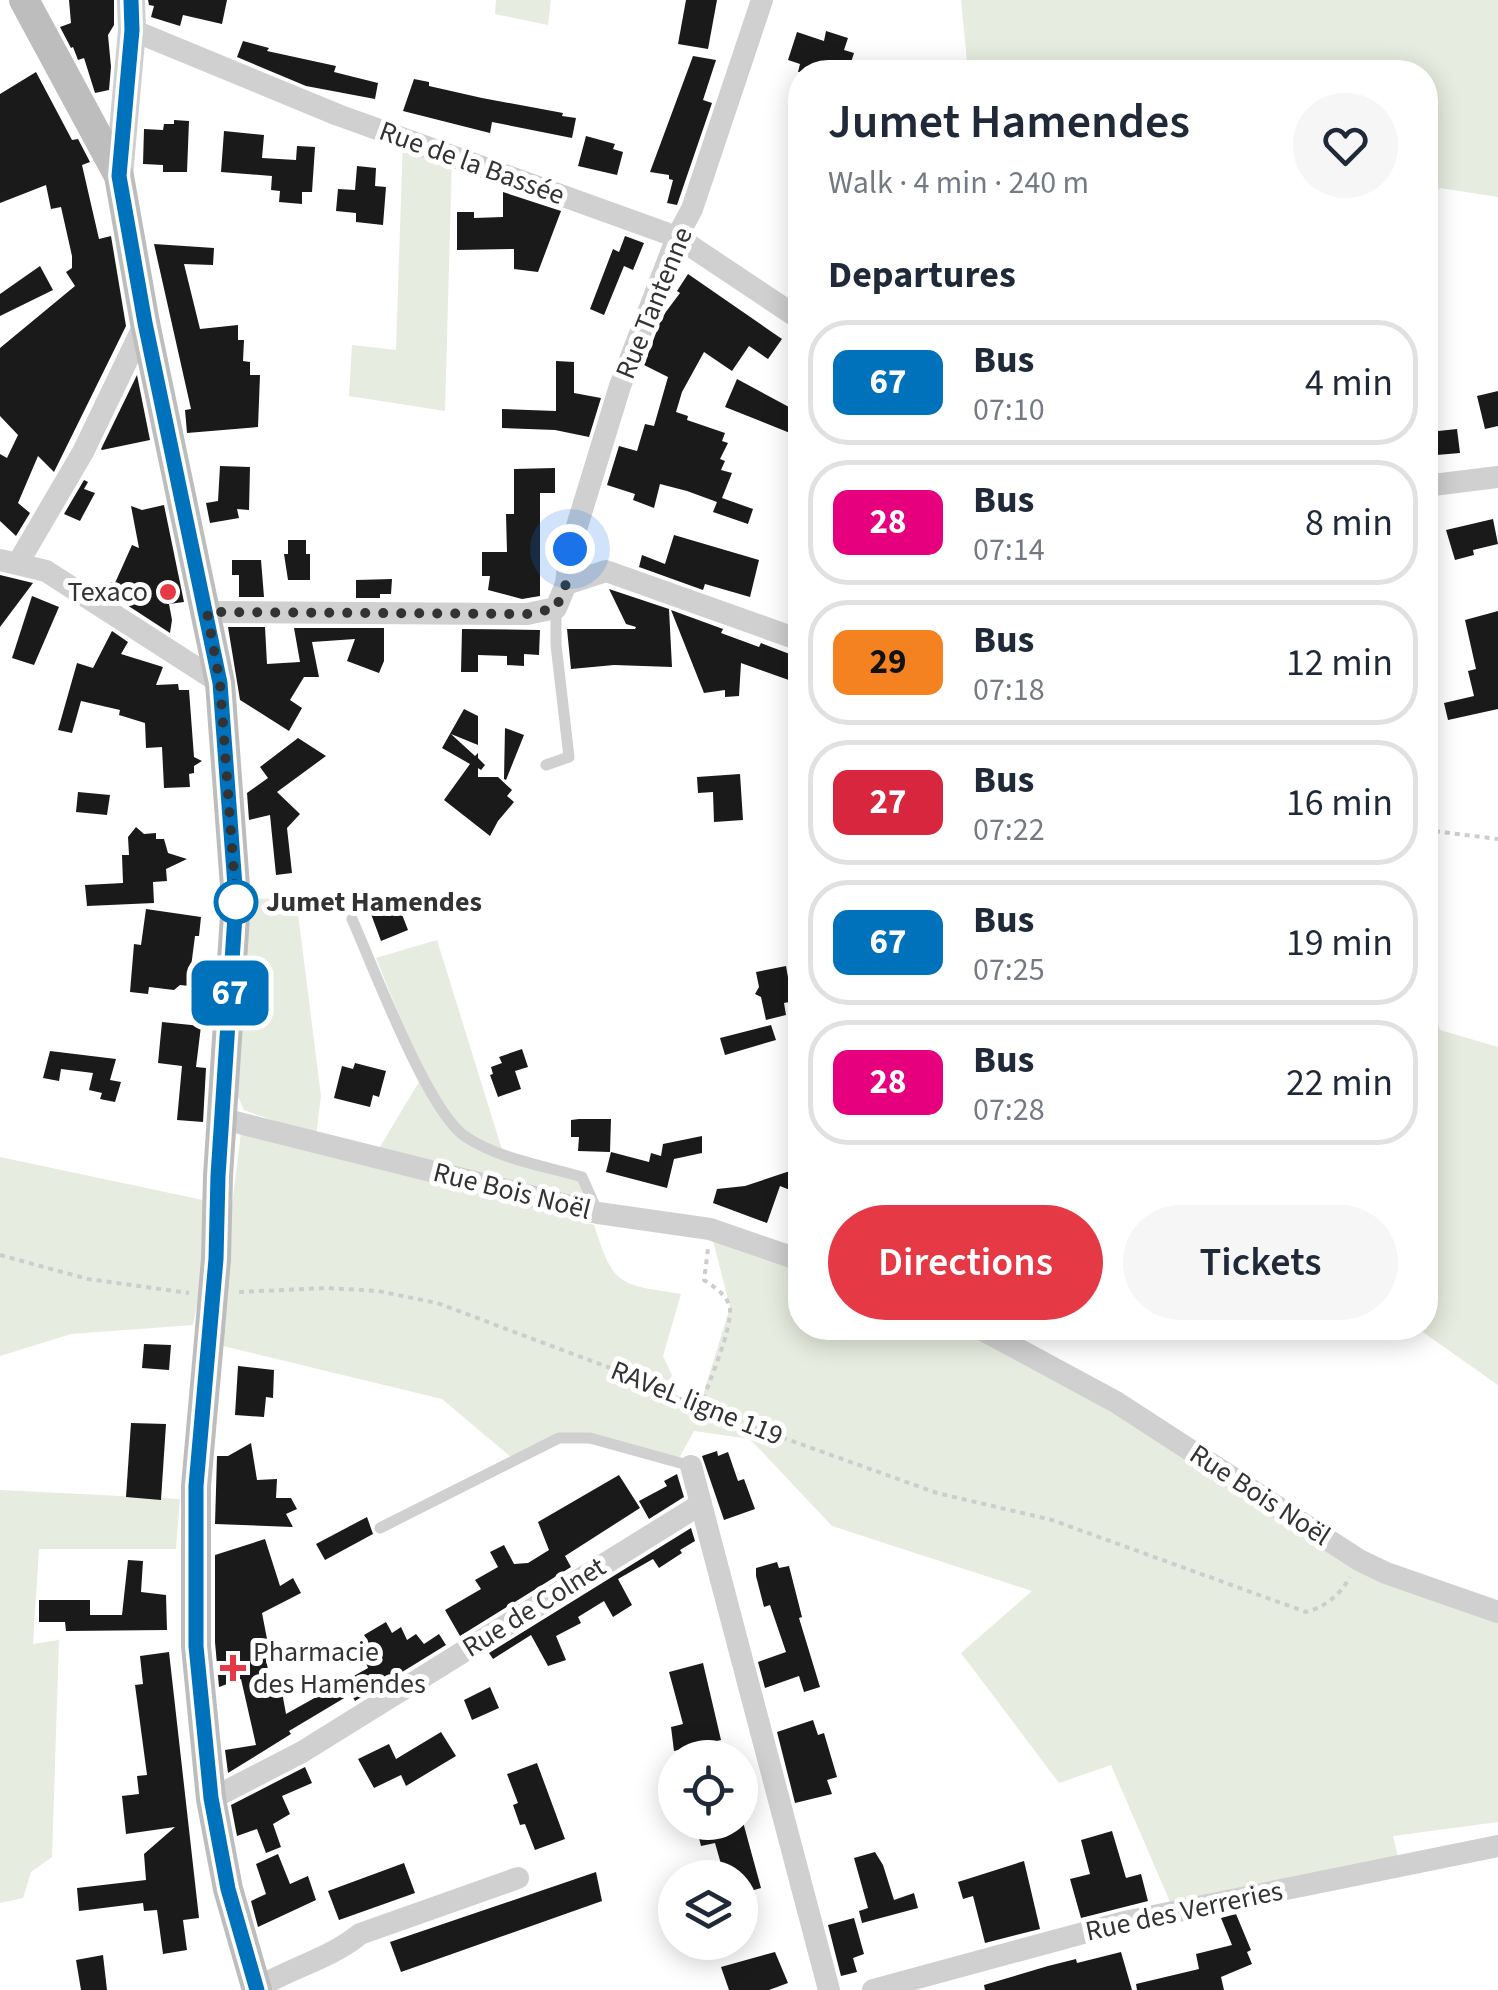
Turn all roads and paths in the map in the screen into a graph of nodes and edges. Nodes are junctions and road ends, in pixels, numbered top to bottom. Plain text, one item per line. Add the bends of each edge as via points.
1 (24, 0) edge
2 (131, 0) edge
3 (762, 0) edge
4 (132, 30) junction
5 (119, 176) junction
6 (676, 237) junction
7 (788, 311) edge
8 (145, 323) junction
9 (1498, 477) edge
10 (1438, 484) edge
11 (9, 562) edge
12 (566, 584) junction
13 (556, 608) junction
14 (207, 612) junction
15 (788, 636) edge
16 (220, 683) junction
17 (546, 765) dead end
18 (1438, 832) edge
19 (1498, 839) edge
20 (352, 919) dead end
21 (223, 1119) junction
22 (598, 1213) junction
23 (710, 1229) junction
24 (0, 1255) edge
25 (788, 1256) edge
26 (224, 1292) dead end
27 (192, 1293) dead end
28 (1001, 1340) edge
29 (700, 1408) junction
30 (691, 1466) joint
31 (701, 1504) junction
32 (380, 1528) dead end
33 (1359, 1560) junction
34 (1498, 1612) edge
35 (211, 1798) junction
36 (1498, 1846) edge
37 (518, 1878) dead end
38 (257, 1990) edge
39 (829, 1990) edge
40 (873, 1990) edge

1 - 5 main road
2 - 4 street
3 - 6 street, Rue Tantenne via 692,209
4 - 5 street
4 - 6 street, Rue de la Bassée via 338,115
5 - 8 main road
6 - 7 street, Rue de la Bassée
6 - 12 street, Rue Tantenne via 620,386 570,549
8 - 11 street via 83,452
8 - 14 main road
9 - 10 street
11 - 16 street via 46,571
12 - 13 street, Rue Tantenne
12 - 15 street via 606,571
13 - 14 street via 528,614
13 - 17 lane, Rue Tantenne via 568,757
14 - 16 main road
16 - 21 main road via 236,900
18 - 19 path
20 - 22 lane via 437,1108 464,1136 582,1178
21 - 22 street, Rue Bois Noël
21 - 35 main road, bridge via 196,1486 196,1646
22 - 23 street, Rue Bois Noël
23 - 25 street, Rue Bois Noël
23 - 29 path via 704,1280 730,1307
24 - 27 path via 88,1280
26 - 29 path, RAVeL ligne 119 via 378,1290 436,1303
28 - 33 street, Rue Bois Noël via 1116,1402
29 - 33 path, RAVeL ligne 119 via 937,1493 1052,1520 1306,1612 1343,1589
30 - 31 street
30 - 32 lane via 590,1438 559,1438
31 - 35 street, Rue de Colnet via 302,1752
31 - 39 street
33 - 34 street, Rue Bois Noël
35 - 38 main road
36 - 40 street, Rue des Verreries via 1124,1922
37 - 38 street via 360,1934

